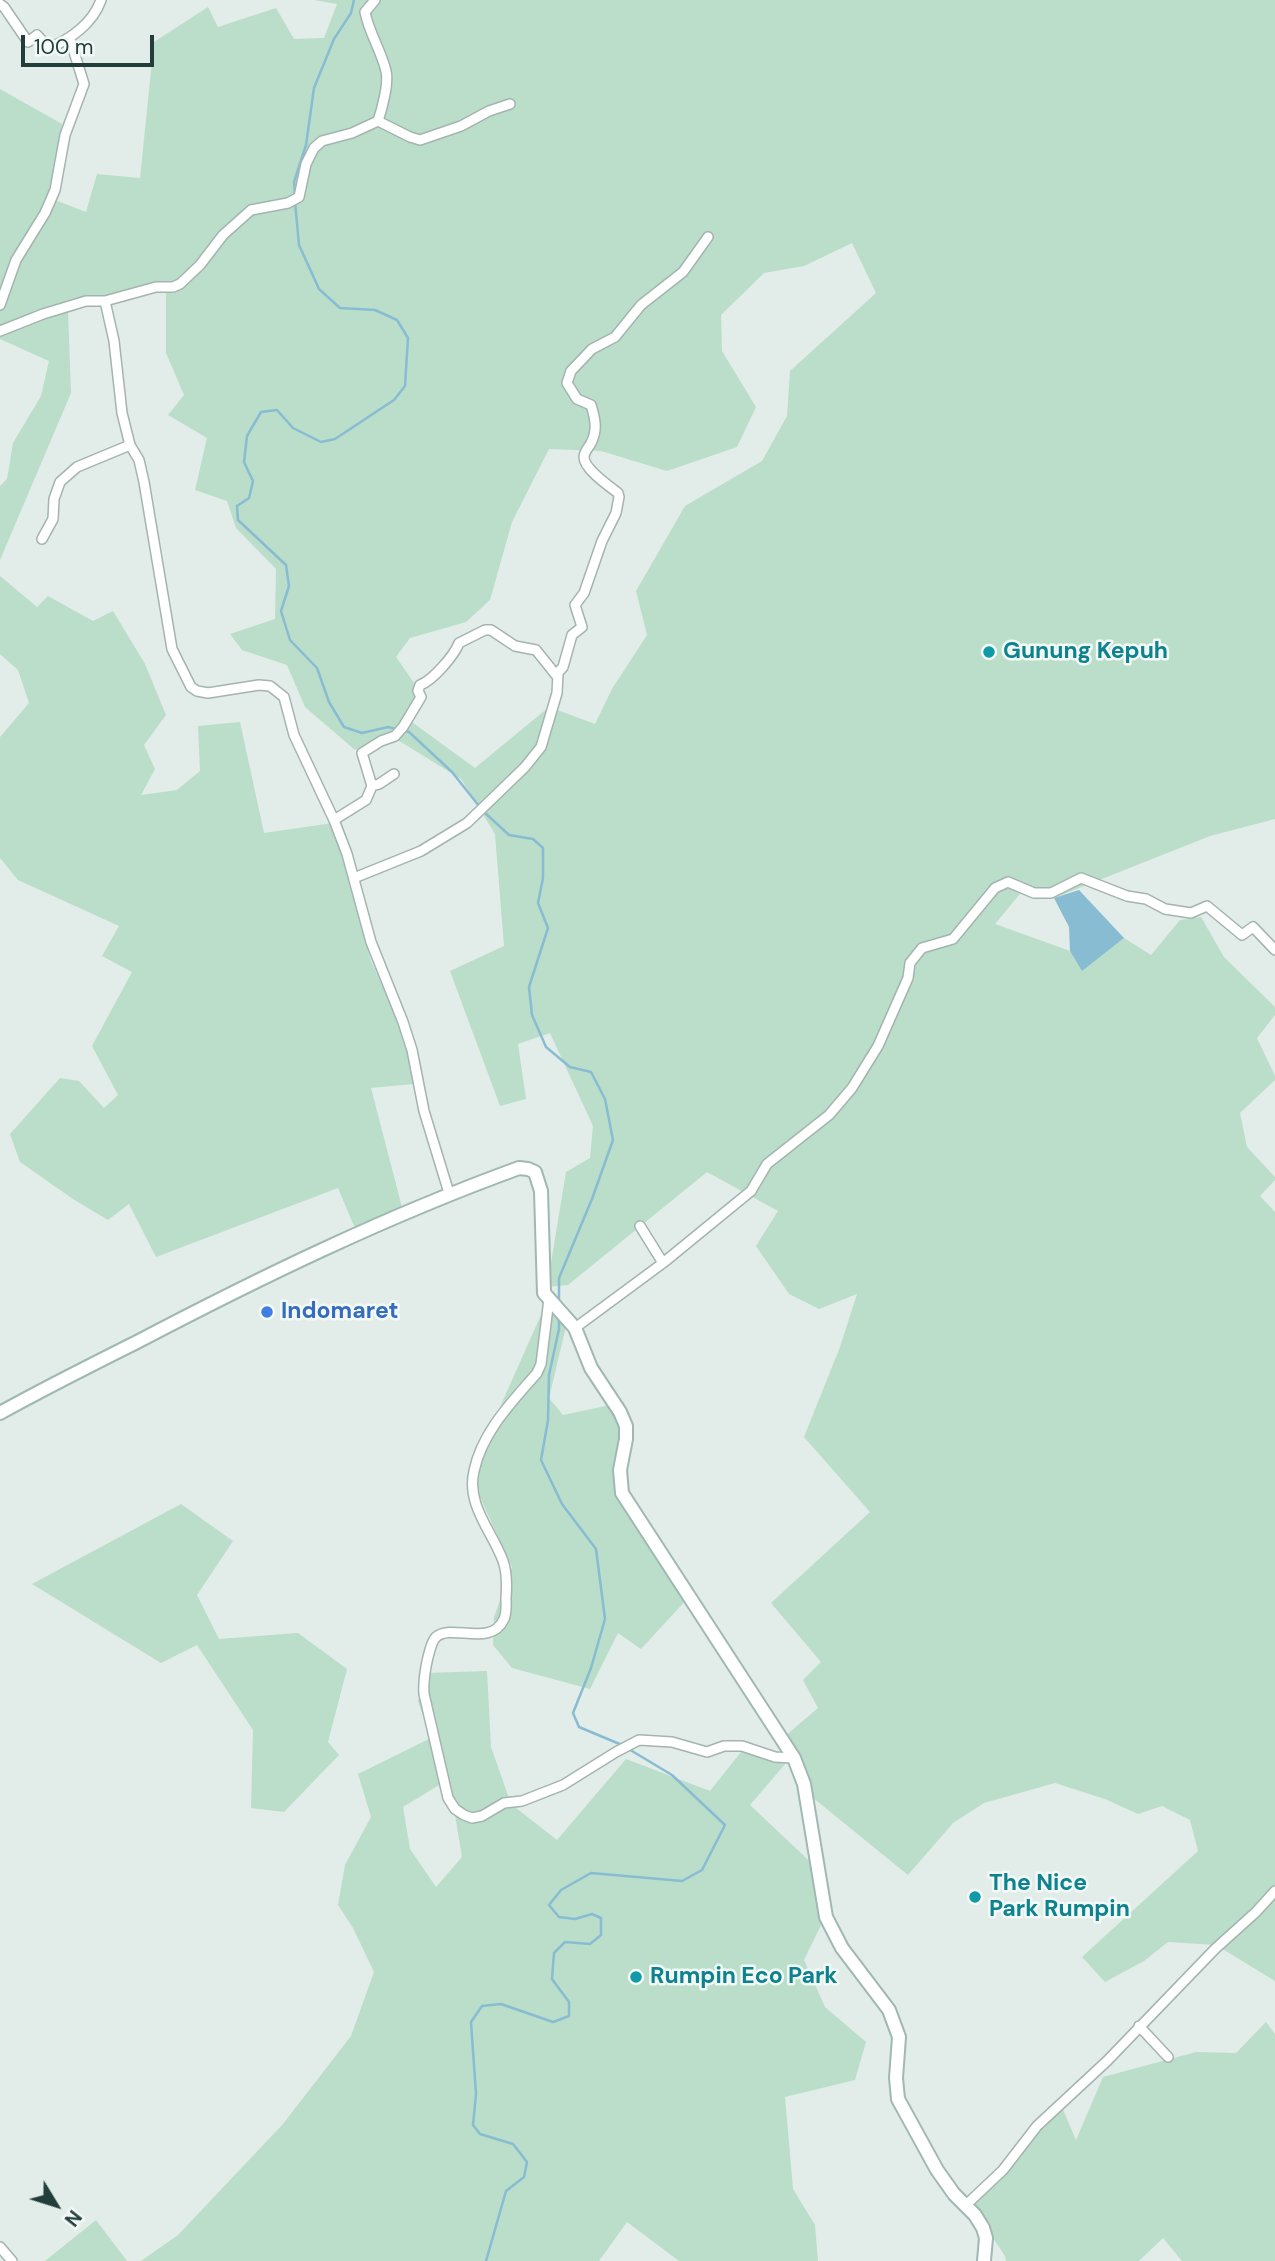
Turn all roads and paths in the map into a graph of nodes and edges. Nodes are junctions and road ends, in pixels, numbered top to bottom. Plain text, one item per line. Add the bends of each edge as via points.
1 (101, 0) edge
2 (375, 0) edge
3 (3, 4) edge
4 (70, 39) junction
5 (510, 104) dead end
6 (378, 121) junction
7 (708, 237) dead end
8 (105, 301) junction
9 (0, 304) edge
10 (0, 331) edge
11 (130, 445) junction
12 (42, 539) dead end
13 (558, 674) junction
14 (394, 775) dead end
15 (372, 786) junction
16 (334, 820) junction
17 (354, 878) junction
18 (1275, 950) edge
19 (449, 1194) junction
20 (640, 1226) dead end
21 (663, 1263) junction
22 (550, 1301) junction
23 (575, 1328) junction
24 (0, 1413) edge
25 (794, 1758) junction
26 (1275, 1891) edge
27 (1139, 2026) junction
28 (1168, 2057) dead end
29 (967, 2204) junction
30 (0, 2247) edge
31 (12, 2261) edge
32 (984, 2261) edge

1 - 4 street
2 - 6 street via 365,12 387,73
3 - 4 street via 28,42 37,35 50,48
4 - 9 street via 84,84 65,135 55,190 16,260
5 - 6 street via 421,140
6 - 8 street via 314,148 299,197 251,210 180,284
7 - 13 street via 683,272 641,305 615,337 592,349 571,371 567,383 577,400 590,405 596,422 584,460 619,497 584,593 575,605 582,627 572,635
8 - 10 street via 43,314
8 - 11 street
11 - 12 street via 77,467 60,482 53,519
11 - 16 street via 144,482 172,649 191,687 203,693 259,685 280,693 294,735
13 - 15 street via 552,673 536,650 515,646 496,632 485,630 459,643 435,675 420,685 421,697 395,736 362,752
13 - 17 street via 541,747 525,768 467,823 439,841
14 - 15 street
15 - 16 street via 366,800
16 - 17 street
17 - 19 street via 371,942 412,1050 424,1111
18 - 21 street via 1253,927 1242,934 1207,906 1191,913 1166,908 1081,877 1051,893 1034,893 1008,882 995,888 953,939 922,948 910,963 908,978 878,1046 829,1115 767,1164 751,1191
19 - 22 main road via 519,1168 535,1172 541,1191 542,1286
19 - 24 main road via 237,1289
20 - 21 street
21 - 23 street
22 - 23 main road
22 - 25 street via 541,1364 492,1428 472,1480 476,1507 505,1568 503,1622 485,1633 436,1637 422,1680 448,1798 464,1815 481,1816 504,1803 563,1786 639,1740 672,1742 707,1752 742,1745 775,1757
23 - 25 main road via 591,1368 626,1426 622,1493
25 - 29 main road via 804,1784 826,1917 842,1948 889,2010 897,2030 898,2099 937,2170
26 - 27 street
27 - 28 street
27 - 29 street via 1037,2126 1003,2170
29 - 32 main road via 986,2238
30 - 31 street

